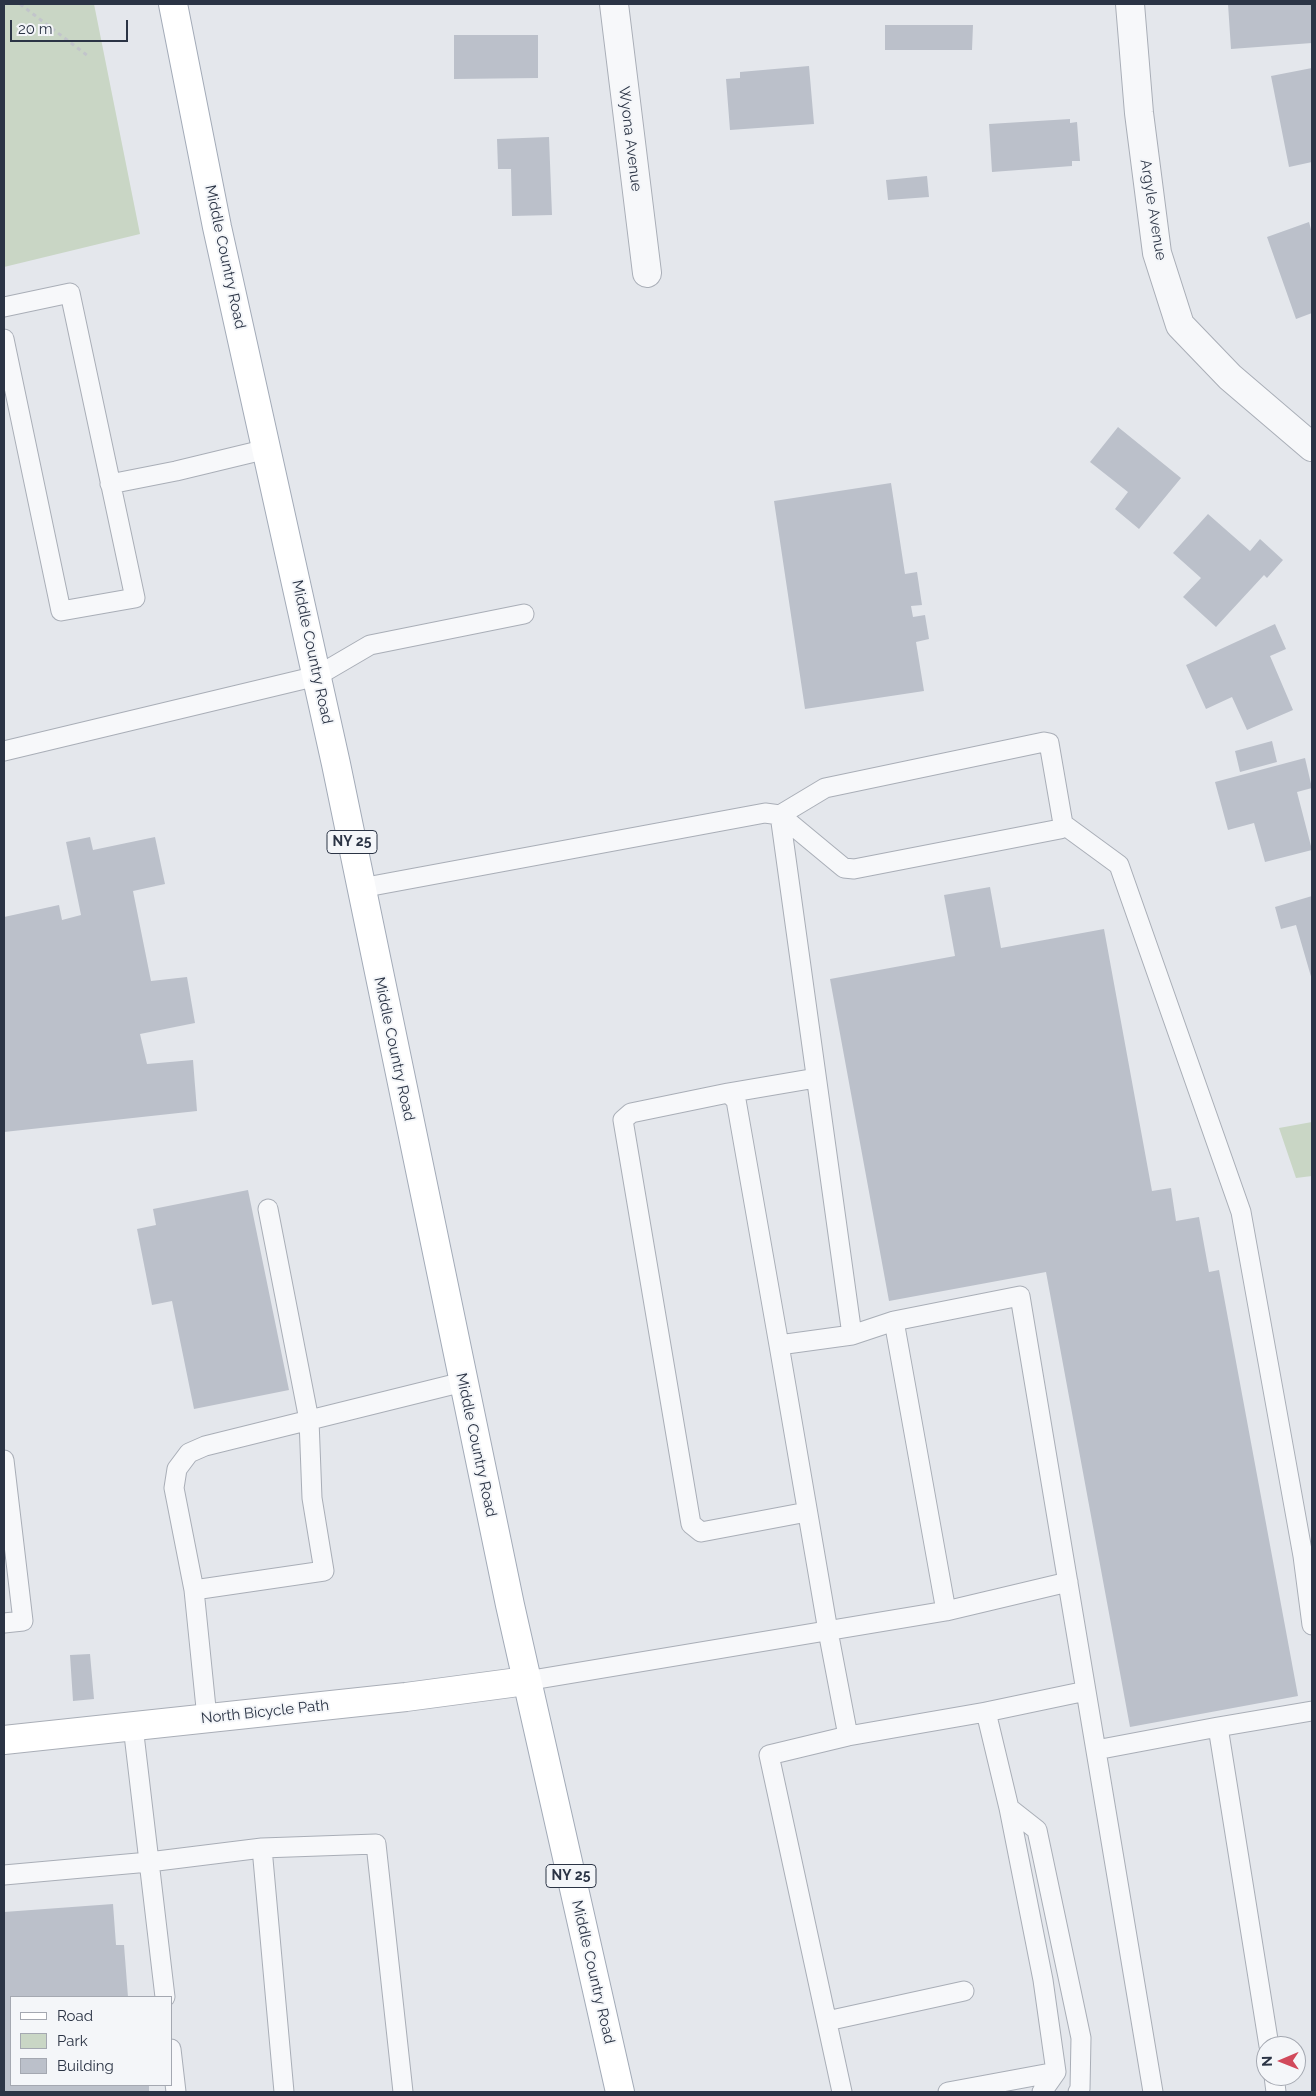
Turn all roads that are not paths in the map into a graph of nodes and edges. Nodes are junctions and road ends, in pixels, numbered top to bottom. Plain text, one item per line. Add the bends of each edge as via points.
1 (173, 4) edge
2 (614, 4) edge
3 (1130, 4) edge
4 (647, 273) dead end
5 (4, 307) edge
6 (4, 340) edge
7 (1312, 447) edge
8 (267, 449) junction
9 (110, 484) junction
10 (524, 614) dead end
11 (317, 676) junction
12 (4, 751) edge
13 (780, 815) junction
14 (1063, 824) junction
15 (361, 888) junction
16 (816, 1078) junction
17 (728, 1093) junction
18 (268, 1209) dead end
19 (894, 1322) junction
20 (852, 1335) junction
21 (779, 1345) junction
22 (463, 1382) junction
23 (309, 1420) junction
24 (4, 1460) edge
25 (807, 1512) junction
26 (1068, 1582) junction
27 (194, 1590) junction
28 (946, 1611) junction
29 (4, 1623) edge
30 (1312, 1625) edge
31 (828, 1631) junction
32 (526, 1681) junction
33 (1086, 1691) junction
34 (1312, 1711) edge
35 (986, 1712) junction
36 (207, 1718) junction
37 (133, 1726) junction
38 (1218, 1726) junction
39 (848, 1736) junction
40 (4, 1740) edge
41 (1096, 1750) junction
42 (1009, 1808) junction
43 (262, 1848) junction
44 (149, 1862) junction
45 (4, 1874) edge
46 (964, 1991) dead end
47 (165, 1996) edge
48 (827, 2021) junction
49 (1267, 2036) edge
50 (172, 2058) edge
51 (1056, 2072) junction
52 (176, 2092) edge
53 (284, 2092) edge
54 (403, 2092) edge
55 (620, 2092) edge
56 (842, 2092) edge
57 (948, 2092) edge
58 (1042, 2092) edge
59 (1078, 2092) edge
60 (1154, 2092) edge

1 - 8 main road, Middle Country Road / NY 25 via 217,227
2 - 4 street, Wyona Avenue
3 - 7 street, Argyle Avenue via 1139,113 1157,254 1180,325 1230,377
5 - 9 lane via 70,293
6 - 9 lane via 61,611 135,598
8 - 9 lane
8 - 11 main road, Middle Country Road / NY 25
10 - 11 lane via 370,645
11 - 12 lane
11 - 15 main road, Middle Country Road / NY 25
13 - 14 lane via 844,868 854,869 1060,829
13 - 14 lane via 825,788 1044,742 1049,743
13 - 15 lane via 765,813
13 - 16 lane
14 - 30 lane via 1119,865 1241,1212 1303,1556
15 - 22 main road, Middle Country Road / NY 25
16 - 17 lane
16 - 20 lane
17 - 21 lane via 736,1100
17 - 25 lane via 631,1113 623,1120 691,1524 700,1532
18 - 23 lane
19 - 20 lane
19 - 26 lane via 1020,1296
19 - 28 lane
20 - 21 lane
21 - 25 lane
22 - 23 lane
22 - 32 main road, Middle Country Road / NY 25
23 - 27 lane via 205,1446 189,1453 177,1469 174,1488
23 - 27 lane via 312,1498 324,1571
24 - 29 lane via 23,1621
25 - 31 lane
26 - 28 lane
26 - 33 lane
27 - 36 lane
28 - 31 lane
31 - 32 lane
31 - 39 lane
32 - 36 main road, North Bicycle Path
32 - 55 main road, Middle Country Road / NY 25
33 - 35 lane
33 - 41 lane
34 - 38 lane
35 - 39 lane
35 - 42 lane
36 - 37 main road, North Bicycle Path
37 - 40 main road, North Bicycle Path
37 - 44 lane
38 - 41 lane
38 - 49 lane
39 - 48 lane via 769,1755
41 - 60 lane
42 - 51 lane via 1043,1980
42 - 59 lane via 1037,1830 1081,2038
43 - 44 lane
43 - 53 lane
43 - 54 lane via 376,1844
44 - 45 lane
44 - 47 lane
46 - 48 lane
48 - 56 lane
50 - 52 lane
51 - 57 lane
51 - 58 lane

